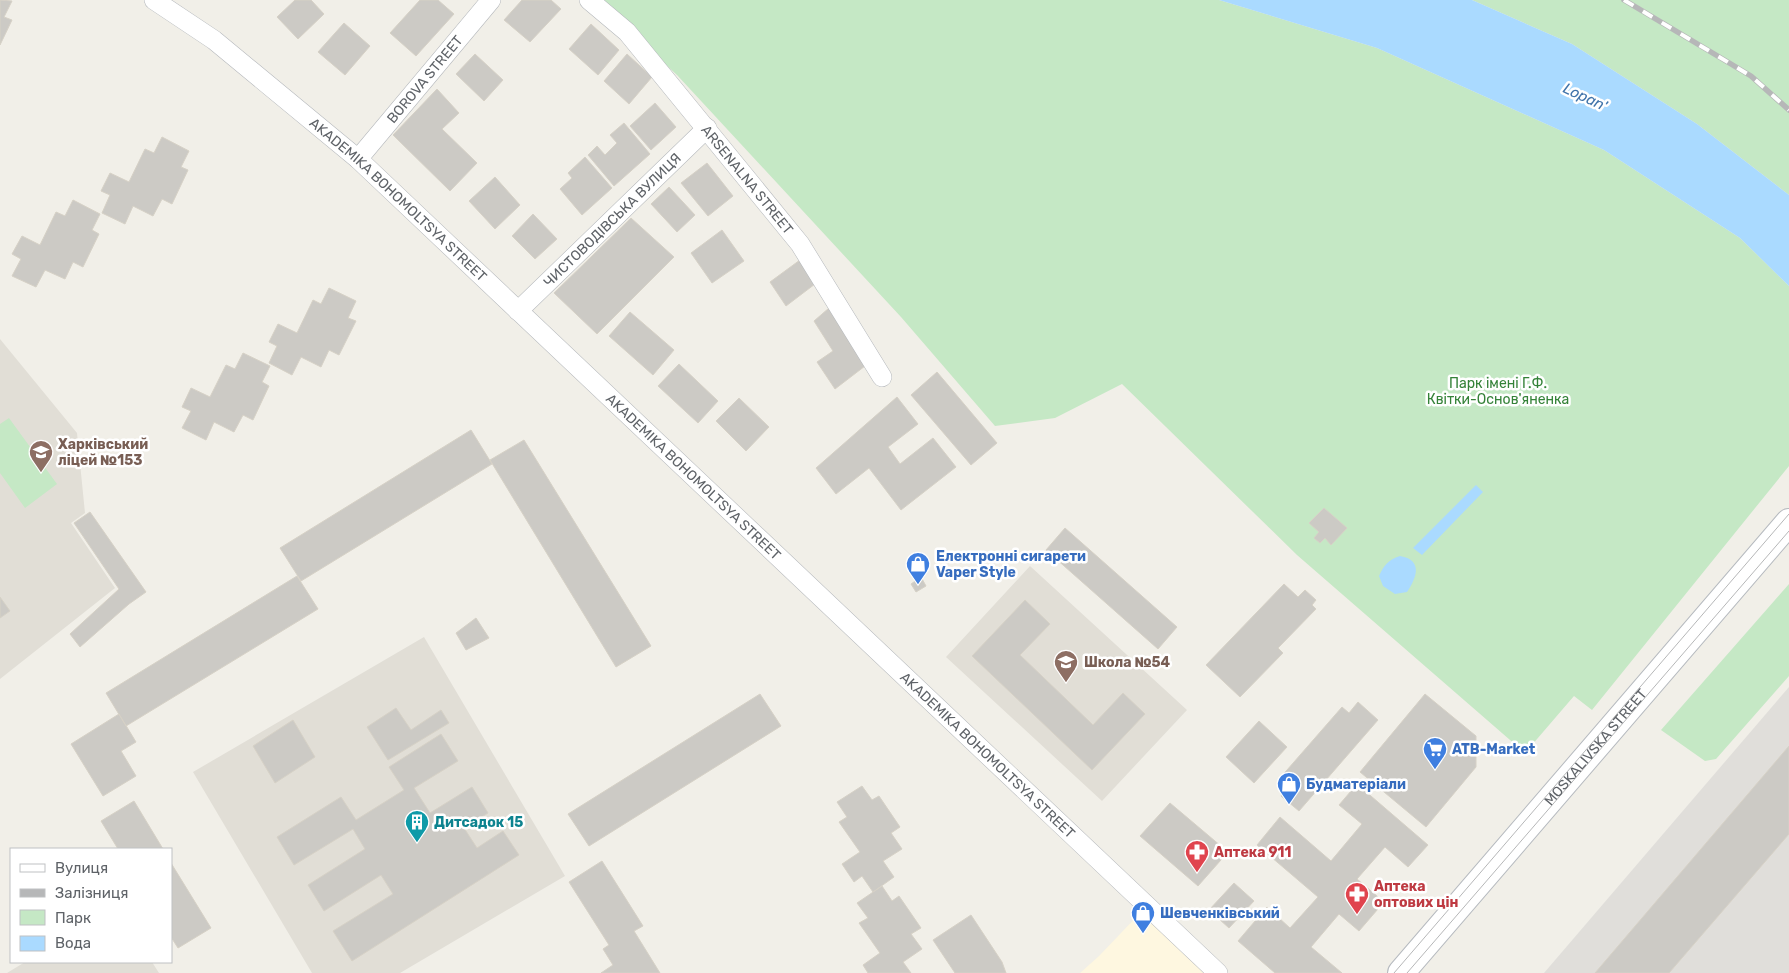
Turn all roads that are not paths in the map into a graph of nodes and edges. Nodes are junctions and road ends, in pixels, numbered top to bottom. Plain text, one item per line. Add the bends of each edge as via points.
1 (154, 0) edge
2 (491, 0) edge
3 (589, 0) edge
4 (706, 128) junction
5 (358, 159) junction
6 (518, 311) junction
7 (882, 377) dead end
8 (1789, 522) edge
9 (1218, 973) edge
10 (1401, 973) edge

1 - 5 street, AKADEMIKA BOHOMOLTSYA STREET via 214,40
2 - 5 street, BOROVA STREET
3 - 4 street, ARSENALNA STREET via 627,32
4 - 6 street, ЧИСТОВОДІВСЬКА ВУЛИЦЯ
4 - 7 street, ARSENALNA STREET via 800,244
5 - 6 street, AKADEMIKA BOHOMOLTSYA STREET
6 - 9 street, AKADEMIKA BOHOMOLTSYA STREET
8 - 10 street, MOSKALIVSKA STREET

